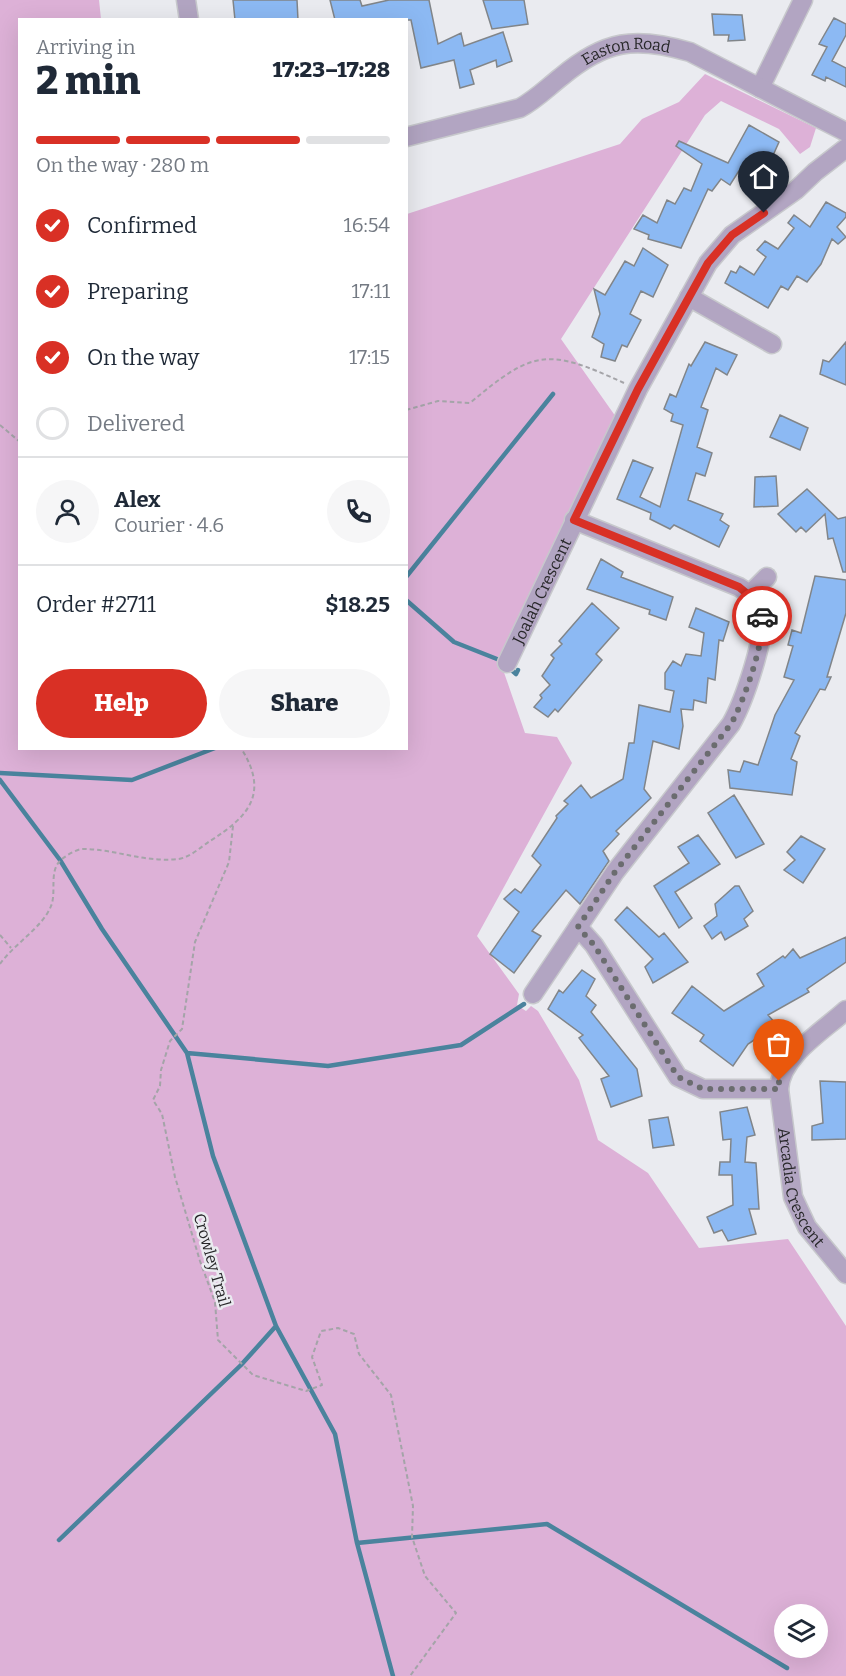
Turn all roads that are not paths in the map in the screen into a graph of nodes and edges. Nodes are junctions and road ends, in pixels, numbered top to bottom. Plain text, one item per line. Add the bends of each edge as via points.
1 (186, 0) edge
2 (803, 0) edge
3 (189, 18) edge
4 (760, 88) junction
5 (846, 132) edge
6 (408, 136) edge
7 (846, 148) edge
8 (689, 297) junction
9 (772, 344) dead end
10 (574, 520) junction
11 (767, 578) dead end
12 (750, 594) junction
13 (507, 663) dead end
14 (578, 927) junction
15 (533, 994) dead end
16 (846, 1010) edge
17 (779, 1089) junction
18 (846, 1274) edge

1 - 3 street
2 - 4 street
4 - 5 street, Easton Road
4 - 6 street, Easton Road via 690,52 648,43 619,44 583,59 520,108
7 - 8 street, Joalah Crescent via 796,190 732,235 708,263
8 - 9 street
8 - 10 street, Joalah Crescent via 638,389
10 - 12 street
10 - 13 street, Joalah Crescent
11 - 12 street
12 - 14 street via 761,610 762,631 740,709 615,872
14 - 15 street
14 - 17 street via 594,945 678,1077 703,1089
16 - 17 street, Arcadia Crescent via 789,1062 781,1074
17 - 18 street, Arcadia Crescent via 793,1197 807,1227

